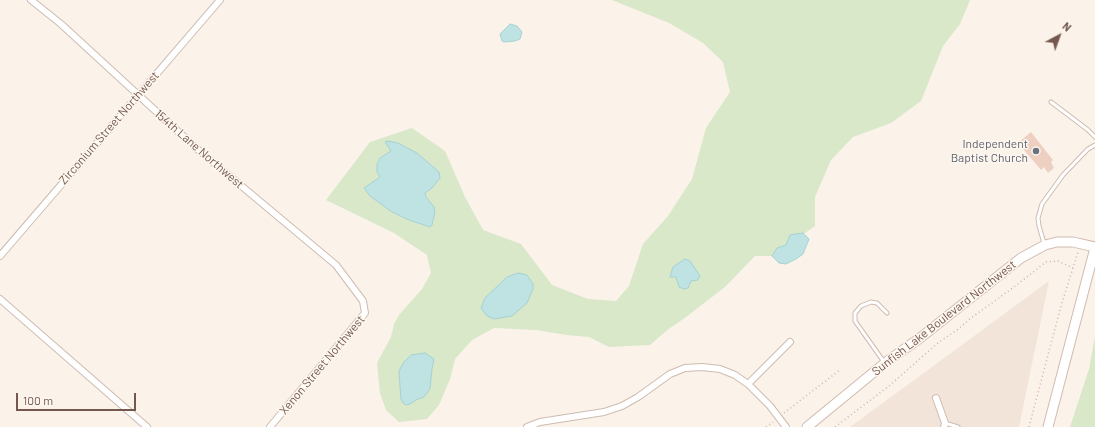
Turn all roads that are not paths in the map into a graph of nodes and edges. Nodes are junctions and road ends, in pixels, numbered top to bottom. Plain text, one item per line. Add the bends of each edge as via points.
1 (31, 0) edge
2 (220, 0) edge
3 (137, 94) junction
4 (1051, 102) dead end
5 (1095, 137) edge
6 (1095, 145) edge
7 (1045, 246) junction
8 (1095, 247) edge
9 (0, 256) edge
10 (0, 299) edge
11 (363, 301) joint
12 (887, 313) dead end
13 (790, 342) dead end
14 (885, 363) junction
15 (748, 384) junction
16 (936, 398) dead end
17 (944, 425) edge
18 (147, 427) edge
19 (270, 427) edge
20 (527, 427) edge
21 (786, 427) edge
22 (807, 427) edge
23 (958, 427) edge
24 (1048, 427) edge

1 - 3 street, 154th Lane Northwest
2 - 3 street, Zirconium Street Northwest
3 - 9 street, Zirconium Street Northwest
3 - 11 street, 154th Lane Northwest via 196,148 336,265
4 - 5 lane
6 - 7 lane via 1063,175 1042,204 1038,218
7 - 8 street, Sunfish Lake Boulevard Northwest via 1066,242
7 - 14 street, Sunfish Lake Boulevard Northwest via 1021,258
8 - 24 street
10 - 18 street
11 - 19 street, Xenon Street Northwest via 365,314
12 - 14 lane via 877,303 871,302 861,306 855,313 855,321
13 - 15 street
14 - 22 street, Sunfish Lake Boulevard Northwest
15 - 20 street via 720,369 685,368 670,374 622,406 604,412 540,422
15 - 21 street
16 - 17 street
17 - 23 lane

